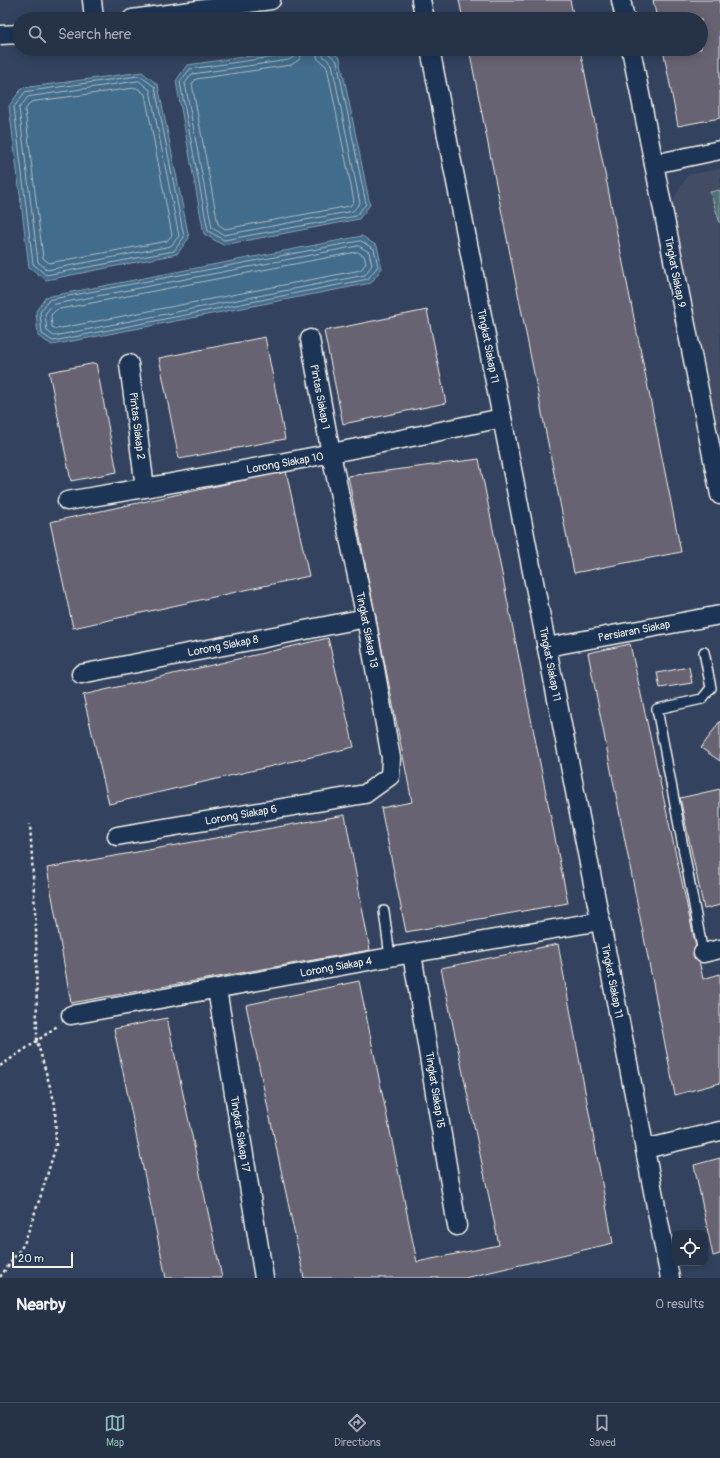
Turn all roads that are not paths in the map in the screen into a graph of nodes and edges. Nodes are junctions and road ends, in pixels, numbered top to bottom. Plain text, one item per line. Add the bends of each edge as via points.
1 (92, 0) edge
2 (271, 0) edge
3 (421, 0) edge
4 (621, 0) edge
5 (93, 12) edge
6 (183, 12) edge
7 (423, 12) edge
8 (624, 12) edge
9 (431, 56) edge
10 (632, 56) edge
11 (720, 150) edge
12 (654, 164) junction
13 (310, 339) dead end
14 (129, 364) dead end
15 (502, 418) junction
16 (331, 454) junction
17 (145, 488) junction
18 (720, 495) edge
19 (67, 501) dead end
20 (720, 615) edge
21 (366, 618) junction
22 (547, 647) junction
23 (704, 652) dead end
24 (81, 674) dead end
25 (364, 794) joint
26 (118, 836) dead end
27 (384, 911) dead end
28 (601, 921) junction
29 (720, 949) edge
30 (703, 953) joint
31 (412, 954) junction
32 (390, 957) junction
33 (216, 989) junction
34 (71, 1015) road end
35 (720, 1131) edge
36 (645, 1149) junction
37 (457, 1226) dead end
38 (264, 1278) edge
39 (670, 1278) edge

1 - 5 street
2 - 6 street
3 - 7 street
4 - 8 street
9 - 15 street, Tingkat Siakap 11
10 - 12 street, Tingkat Siakap 9
11 - 12 street
12 - 18 street, Tingkat Siakap 9
13 - 16 street, Pintas Siakap 1
14 - 17 street, Pintas Siakap 2
15 - 16 street, Lorong Siakap 10
15 - 22 street, Tingkat Siakap 11
16 - 17 street, Lorong Siakap 10
16 - 21 street, Tingkat Siakap 13
17 - 19 street, Lorong Siakap 10
20 - 22 street, Persiaran Siakap
21 - 24 street, Lorong Siakap 8
21 - 25 street, Tingkat Siakap 13 via 391,758 390,776
22 - 28 street, Tingkat Siakap 11
23 - 30 lane via 712,688 702,699 657,709
25 - 26 street, Lorong Siakap 6
27 - 32 lane
28 - 31 street, Lorong Siakap 4
28 - 36 street, Tingkat Siakap 11
29 - 30 street
31 - 32 street, Lorong Siakap 4
31 - 37 street, Tingkat Siakap 15
32 - 33 street, Lorong Siakap 4
33 - 34 street, Lorong Siakap 4
33 - 38 street, Tingkat Siakap 17
35 - 36 street
36 - 39 street, Tingkat Siakap 11

